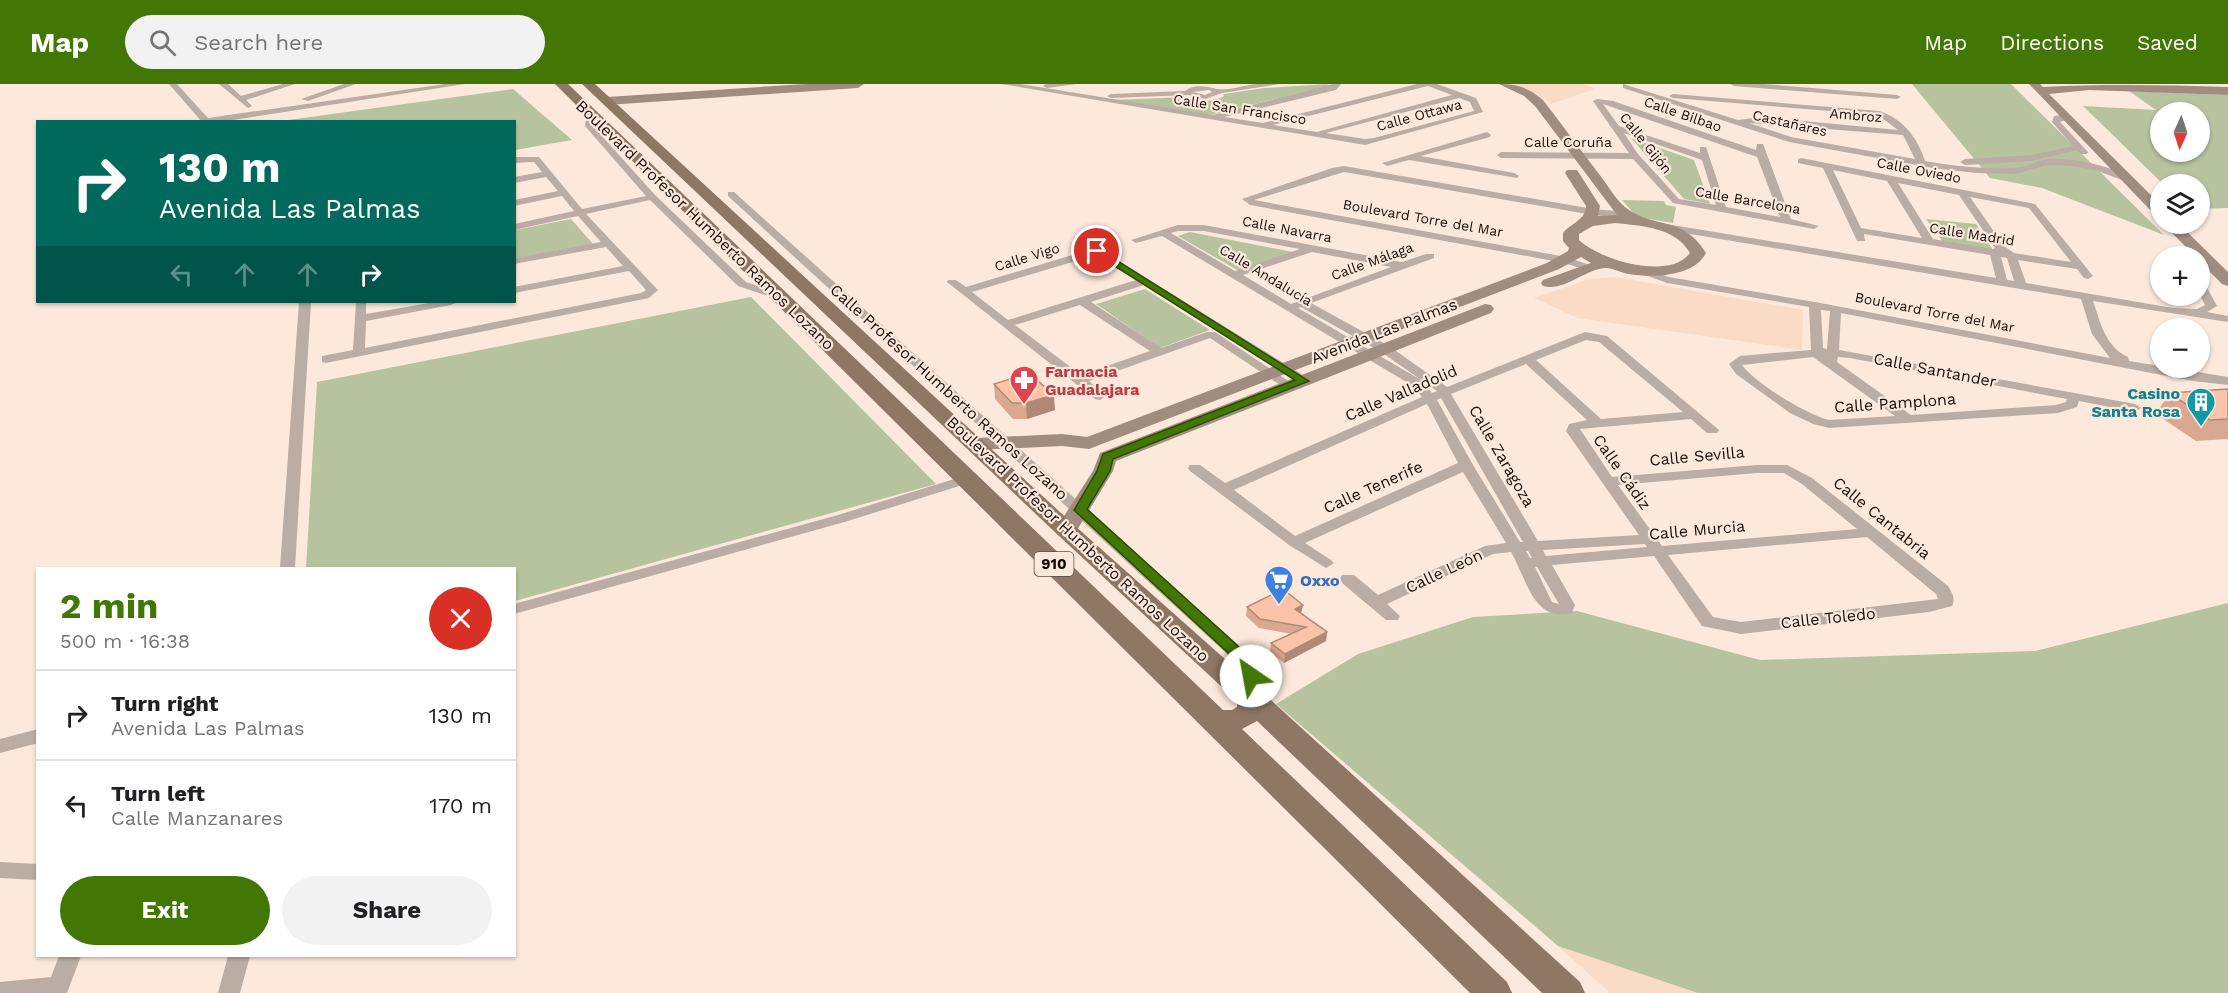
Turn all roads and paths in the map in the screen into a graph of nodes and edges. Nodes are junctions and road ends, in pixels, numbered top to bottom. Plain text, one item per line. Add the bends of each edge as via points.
1 (173, 84) edge
2 (291, 84) edge
3 (352, 84) edge
4 (461, 84) edge
5 (561, 84) edge
6 (798, 84) edge
7 (858, 84) edge
8 (1005, 84) edge
9 (1072, 84) edge
10 (1150, 84) edge
11 (1276, 84) edge
12 (1337, 84) edge
13 (1428, 84) edge
14 (1734, 84) edge
15 (1850, 84) edge
16 (2159, 84) edge
17 (226, 85) edge
18 (1498, 85) edge
19 (1205, 86) edge
20 (1242, 86) edge
21 (1626, 86) dead end
22 (1809, 87) edge
23 (2044, 87) edge
24 (1020, 88) junction
25 (1189, 89) edge
26 (2228, 89) edge
27 (1218, 91) junction
28 (1157, 94) junction
29 (1460, 95) junction
30 (1661, 97) junction
31 (1081, 98) junction
32 (240, 99) junction
33 (601, 100) edge
34 (1597, 101) joint
35 (1904, 104) dead end
36 (260, 112) junction
37 (2062, 117) junction
38 (1209, 118) junction
39 (206, 120) edge
40 (213, 120) edge
41 (1734, 122) junction
42 (1258, 126) junction
43 (1616, 128) junction
44 (1905, 133) junction
45 (1313, 134) junction
46 (1700, 135) junction
47 (1365, 142) joint
48 (1492, 142) junction
49 (2080, 147) junction
50 (1566, 153) junction
51 (1633, 154) junction
52 (1409, 157) junction
53 (1705, 158) junction
54 (519, 159) edge
55 (2015, 159) junction
56 (1802, 161) dead end
57 (1919, 162) junction
58 (1387, 163) dead end
59 (1978, 163) junction
60 (1826, 165) junction
61 (2032, 166) junction
62 (2101, 169) junction
63 (1995, 171) junction
64 (548, 174) junction
65 (1514, 176) junction
66 (1890, 178) junction
67 (2127, 179) junction
68 (516, 180) edge
69 (2150, 185) edge
70 (1521, 187) dead end
71 (1962, 192) junction
72 (564, 193) junction
73 (730, 194) dead end
74 (656, 200) junction
75 (1676, 201) joint
76 (516, 202) edge
77 (2150, 202) edge
78 (1722, 209) junction
79 (1627, 215) junction
80 (583, 217) junction
81 (1589, 217) junction
82 (1787, 221) junction
83 (1655, 224) junction
84 (1814, 226) dead end
85 (516, 227) edge
86 (1164, 233) junction
87 (2200, 234) edge
88 (1136, 240) dead end
89 (1930, 243) junction
90 (607, 244) junction
91 (1086, 244) dead end
92 (1311, 249) junction
93 (1997, 250) junction
94 (1097, 251) junction
95 (1572, 254) junction
96 (1430, 256) dead end
97 (2012, 256) junction
98 (516, 261) edge
99 (2228, 261) edge
100 (1404, 266) junction
101 (1598, 266) junction
102 (2210, 266) edge
103 (630, 268) junction
104 (1638, 269) junction
105 (2085, 271) joint
106 (1236, 274) junction
107 (1145, 281) junction
108 (2228, 281) edge
109 (952, 282) dead end
110 (2002, 282) junction
111 (2021, 285) junction
112 (516, 290) edge
113 (965, 291) junction
114 (776, 295) junction
115 (2086, 297) junction
116 (1082, 301) junction
117 (305, 303) edge
118 (361, 303) edge
119 (445, 303) edge
120 (2210, 304) edge
121 (1296, 305) junction
122 (1815, 305) junction
123 (1836, 309) junction
124 (2173, 311) junction
125 (362, 318) junction
126 (2228, 319) edge
127 (1007, 324) junction
128 (1815, 328) junction
129 (1834, 332) junction
130 (2018, 343) junction
131 (1368, 346) junction
132 (2104, 346) junction
133 (358, 352) junction
134 (1159, 352) junction
135 (1816, 353) junction
136 (895, 358) junction
137 (1832, 358) junction
138 (326, 359) dead end
139 (1529, 360) junction
140 (2150, 365) edge
141 (1288, 378) junction
142 (1080, 380) junction
143 (2223, 380) edge
144 (1445, 392) junction
145 (881, 396) junction
146 (1100, 396) dead end
147 (2074, 396) junction
148 (1430, 398) junction
149 (2135, 408) dead end
150 (1693, 415) junction
151 (1908, 419) junction
152 (1598, 422) junction
153 (1819, 423) joint
154 (1712, 430) dead end
155 (972, 441) junction
156 (1004, 442) junction
157 (1089, 443) junction
158 (1107, 457) junction
159 (1466, 465) junction
160 (1195, 468) dead end
161 (1787, 470) joint
162 (967, 478) junction
163 (1610, 481) junction
164 (1224, 489) junction
165 (1080, 510) junction
166 (1066, 530) junction
167 (1872, 532) junction
168 (1647, 539) junction
169 (1294, 542) junction
170 (1515, 547) junction
171 (1534, 547) junction
172 (1657, 552) junction
173 (1543, 562) junction
174 (1326, 563) dead end
175 (1525, 563) junction
176 (287, 567) edge
177 (1348, 579) dead end
178 (1946, 602) joint
179 (1375, 603) junction
180 (516, 608) edge
181 (1392, 616) dead end
182 (1708, 622) joint
183 (1251, 698) junction
184 (1212, 718) junction
185 (36, 737) edge
186 (0, 746) edge
187 (0, 870) edge
188 (36, 872) edge
189 (70, 957) edge
190 (239, 957) edge
191 (57, 990) edge
192 (0, 992) edge
193 (229, 993) edge
194 (1494, 993) edge
195 (1567, 993) edge

1 - 39 street
2 - 32 street
3 - 36 street
4 - 36 street
5 - 33 main road, Boulevard Profesor Humberto Ramos Lozano / 910
6 - 33 street
7 - 33 street
8 - 24 street, Calle San Francisco
9 - 24 street
10 - 28 street
11 - 20 street
12 - 38 street
13 - 29 street
13 - 42 street
14 - 22 street
15 - 22 street
16 - 26 street
17 - 32 street
18 - 50 street via 1531,96
19 - 25 street
19 - 27 street
20 - 27 street
21 - 30 street, Castañares
22 - 35 street via 1894,93
23 - 26 street
23 - 37 street
23 - 69 street
24 - 31 street, Calle San Francisco
25 - 27 street via 1199,97 1210,97
25 - 28 street
28 - 31 street
29 - 45 street
29 - 47 street, Calle Ottawa via 1473,100 1480,111
30 - 41 street, Castañares
30 - 44 street via 1875,112 1886,115
31 - 38 street, Calle San Francisco
32 - 36 street
33 - 74 street via 588,122 590,126
33 - 114 main road, Boulevard Profesor Humberto Ramos Lozano / 910
33 - 136 main road, Boulevard Profesor Humberto Ramos Lozano
34 - 43 street, Calle Gijón
34 - 46 street, Calle Bilbao
36 - 40 street
37 - 49 street via 2056,122
37 - 67 street
38 - 42 street, Calle San Francisco
41 - 44 street, Ambroz via 1762,120
41 - 57 street, Castañares via 1789,139
42 - 45 street, Calle San Francisco
43 - 51 street, Calle Gijón
43 - 53 street
44 - 57 street via 1917,149
45 - 47 street, Calle San Francisco
46 - 53 street
46 - 82 street, Calle Bilbao via 1760,150
48 - 50 street, Calle Coruña
48 - 52 street, Calle Coruña
48 - 65 street
49 - 55 street
49 - 62 street
50 - 51 street, Calle Coruña
50 - 79 street
50 - 81 street via 1592,202
51 - 75 street, Calle Gijón
52 - 58 street, Calle Coruña
52 - 65 street
53 - 78 street
54 - 64 street via 536,159
55 - 59 street
55 - 61 street
56 - 60 street, Calle Oviedo
57 - 59 street
57 - 63 street
59 - 63 street
60 - 66 street, Calle Oviedo
60 - 89 street, Calle Madrid via 1859,235
61 - 62 street via 2054,161
61 - 63 street via 2020,171
62 - 67 street
64 - 68 street
64 - 72 street
65 - 70 street
66 - 71 street, Calle Oviedo
66 - 89 street
67 - 77 street
71 - 93 street
71 - 105 street, Calle Oviedo via 2032,206
72 - 76 street
72 - 80 street
73 - 136 street, Calle Profesor Humberto Ramos Lozano
74 - 80 street
74 - 114 street via 742,284
75 - 78 street, Calle Barcelona
78 - 82 street, Calle Barcelona
79 - 81 street
79 - 83 street
80 - 85 street
80 - 90 street
81 - 83 street
81 - 95 street via 1571,233
81 - 95 street, Boulevard Torre del Mar via 1348,170 1335,170 1246,200
82 - 84 street, Calle Barcelona
83 - 104 street via 1676,231 1695,245 1698,253 1695,260 1674,268
83 - 110 street
86 - 88 street, Calle Navarra
86 - 92 street, Calle Navarra via 1186,227 1204,228
86 - 106 street, Calle Andalucía
87 - 99 street
89 - 93 street, Calle Madrid
90 - 98 street
90 - 103 street
91 - 94 street
92 - 100 street, Calle Navarra
92 - 106 street
93 - 97 street
93 - 110 street
94 - 107 street
94 - 113 street, Calle Vigo
95 - 101 street
95 - 131 street, Avenida Las Palmas
96 - 100 street, Calle Málaga
97 - 105 street, Calle Madrid
97 - 111 street
100 - 121 street, Calle Málaga
101 - 104 street
101 - 131 street, Avenida Las Palmas
102 - 108 street
103 - 112 street
103 - 133 street via 652,290 645,296
104 - 122 street, Boulevard Torre del Mar via 1667,280
106 - 121 street, Calle Andalucía
107 - 116 street
107 - 141 street
109 - 113 street
110 - 111 street
111 - 115 street
113 - 127 street
114 - 145 main road, Boulevard Profesor Humberto Ramos Lozano / 910
115 - 124 street
115 - 132 street
116 - 127 street
116 - 134 street
117 - 176 street
118 - 125 street
119 - 125 street
120 - 124 street via 2199,312
121 - 131 street, Calle Andalucía
122 - 123 street, Boulevard Torre del Mar
122 - 128 street
123 - 129 street
123 - 130 street, Boulevard Torre del Mar
124 - 126 street
125 - 133 street
127 - 142 street
128 - 129 street
128 - 135 street
129 - 137 street
130 - 132 street via 2088,352
130 - 143 street, Boulevard Torre del Mar
131 - 141 street, Avenida Las Palmas
131 - 144 street, Calle Zaragoza via 1436,382
131 - 148 street, Calle Zaragoza via 1417,383
132 - 140 street via 2121,360
133 - 138 street
134 - 141 street via 1211,334
134 - 142 street
135 - 137 street, Calle Santander
135 - 153 street, Calle Santander via 1740,360 1736,364 1740,371
136 - 155 main road, Boulevard Profesor Humberto Ramos Lozano
136 - 156 street, Calle Profesor Humberto Ramos Lozano
137 - 147 street, Calle Santander
137 - 151 street
139 - 144 street, Calle Valladolid
139 - 150 street, Calle Valladolid via 1585,336 1603,339
139 - 152 street
141 - 157 street, Avenida Las Palmas
141 - 158 street, Avenida Las Palmas
142 - 146 street
144 - 148 street, Calle Valladolid
144 - 171 street, Calle Zaragoza
145 - 155 main road via 908,392 946,429
145 - 162 main road, Boulevard Profesor Humberto Ramos Lozano / 910
147 - 149 street, Calle Santander
147 - 151 street, Calle Pamplona via 2072,404 2058,409
148 - 159 street, Calle Zaragoza
148 - 164 street, Calle Valladolid
150 - 152 street
150 - 154 street
151 - 153 street, Calle Pamplona
152 - 163 street, Calle Cádiz via 1578,425 1573,429 1574,435
155 - 156 street, Avenida Las Palmas
155 - 166 main road, Boulevard Profesor Humberto Ramos Lozano
156 - 157 street, Avenida Las Palmas
156 - 165 street, Calle Profesor Humberto Ramos Lozano
157 - 158 street
158 - 165 street
159 - 169 street, Calle Tenerife
159 - 170 street, Calle Zaragoza
160 - 164 street
161 - 163 street, Calle Sevilla
161 - 167 street, Calle Cantabria via 1807,480
162 - 180 street via 843,518
162 - 184 main road, Boulevard Profesor Humberto Ramos Lozano / 910
163 - 168 street, Calle Cádiz
164 - 169 street
165 - 166 street
165 - 183 street, Calle Profesor Humberto Ramos Lozano via 1243,659 1251,676
166 - 183 main road, Boulevard Profesor Humberto Ramos Lozano
167 - 172 street, Calle Murcia
167 - 178 street, Calle Cantabria via 1942,590
168 - 171 street, Calle Murcia
168 - 172 street, Calle Cádiz
169 - 174 street
170 - 171 street, Calle Murcia
170 - 175 street, Calle Zaragoza
170 - 179 street, Calle León via 1490,549
171 - 173 street, Calle Zaragoza
172 - 173 street, Calle Murcia
172 - 182 street, Calle Cádiz
173 - 175 street, Calle Murcia
173 - 175 street, Calle Zaragoza via 1566,609 1551,609
177 - 179 street
178 - 182 street, Calle Toledo via 1741,628
179 - 181 street
183 - 184 main road via 1251,709 1243,718
183 - 195 main road, Boulevard Profesor Humberto Ramos Lozano
184 - 194 main road, Boulevard Profesor Humberto Ramos Lozano / 910
185 - 186 street
187 - 188 street
189 - 191 street
190 - 193 street
191 - 192 street

